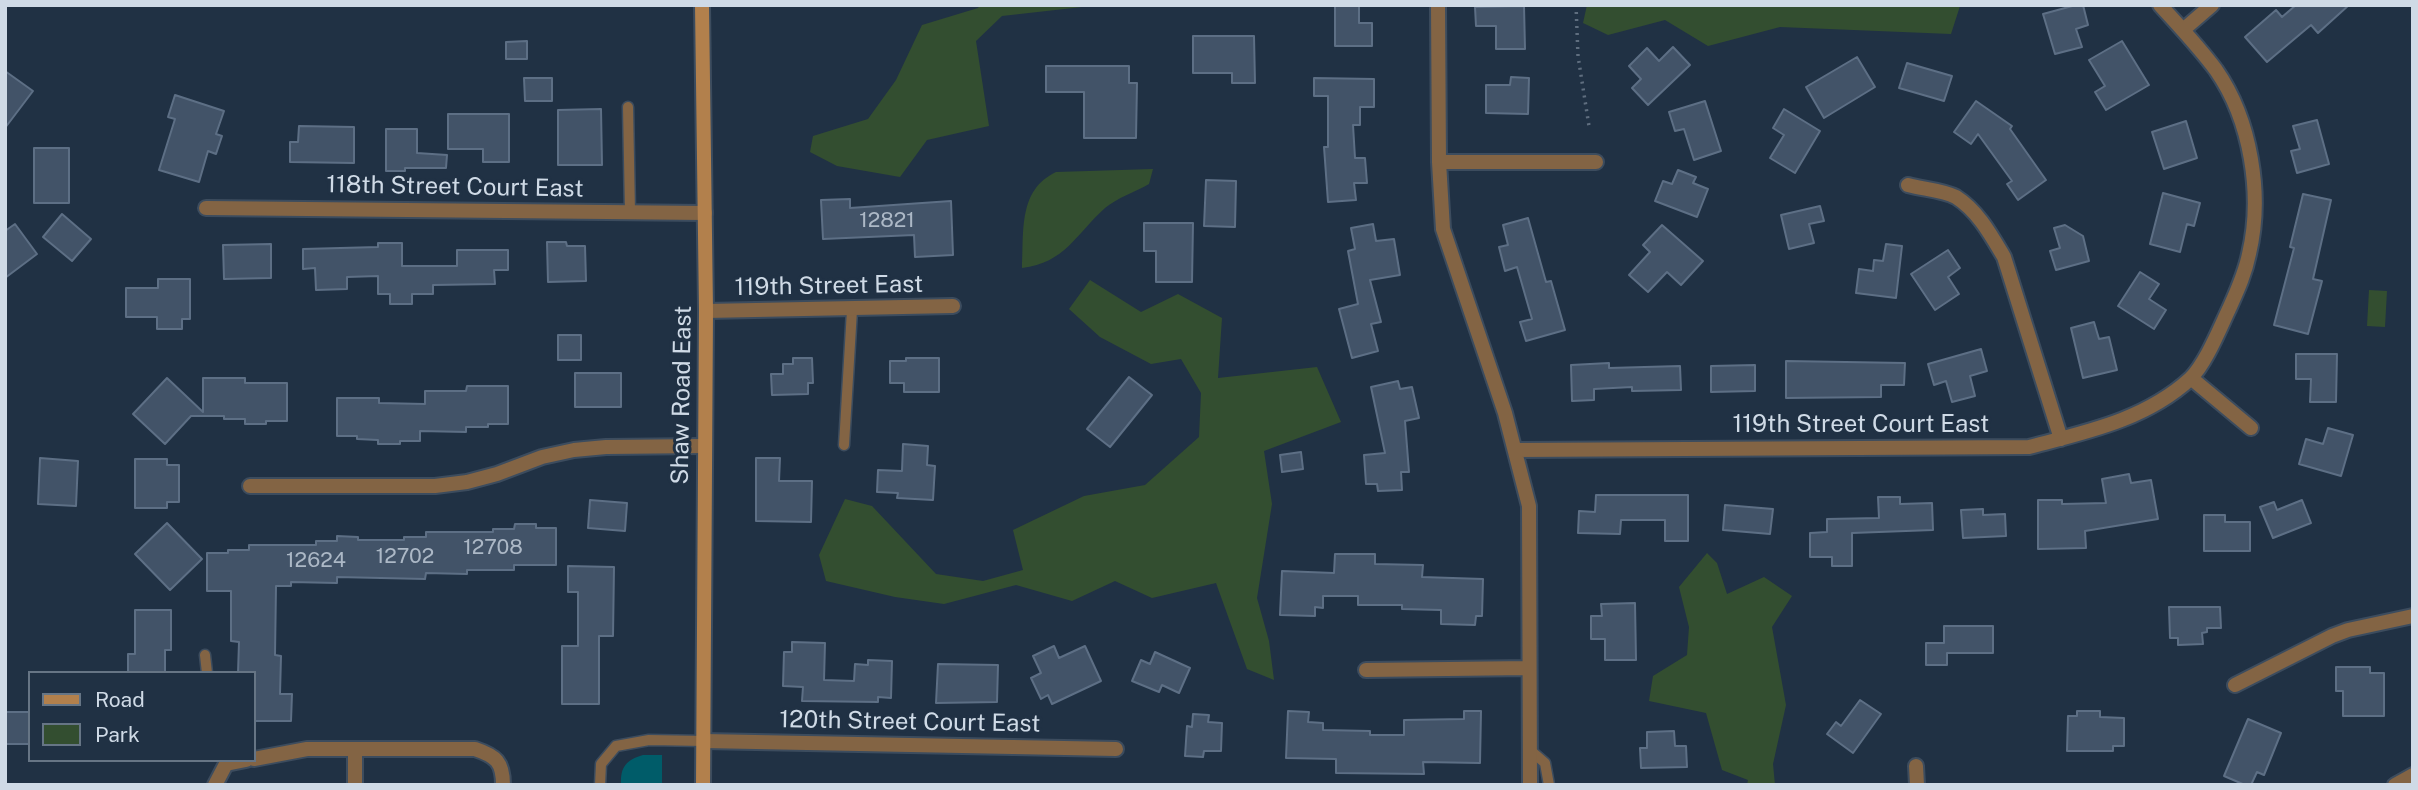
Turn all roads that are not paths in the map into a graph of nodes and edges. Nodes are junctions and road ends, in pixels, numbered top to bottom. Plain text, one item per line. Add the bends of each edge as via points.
1 (702, 5) edge
2 (1438, 5) edge
3 (2160, 5) edge
4 (2212, 5) edge
5 (2183, 30) junction
6 (628, 107) dead end
7 (1439, 162) junction
8 (1596, 162) dead end
9 (1908, 185) dead end
10 (206, 208) dead end
11 (630, 212) junction
12 (705, 213) junction
13 (953, 306) dead end
14 (852, 310) junction
15 (706, 311) junction
16 (2191, 378) junction
17 (2251, 428) dead end
18 (2061, 439) junction
19 (844, 445) dead end
20 (704, 446) junction
21 (1516, 450) junction
22 (250, 486) dead end
23 (2413, 616) edge
24 (205, 655) dead end
25 (1529, 668) junction
26 (1366, 670) dead end
27 (207, 671) edge
28 (2235, 685) dead end
29 (704, 741) junction
30 (1116, 749) dead end
31 (355, 750) junction
32 (1530, 750) junction
33 (256, 759) edge
34 (225, 762) edge
35 (1916, 766) dead end
36 (2413, 775) edge
37 (215, 785) edge
38 (355, 785) edge
39 (503, 785) edge
40 (600, 785) edge
41 (704, 785) edge
42 (1530, 785) edge
43 (1549, 785) edge
44 (1917, 785) edge
45 (2395, 785) edge

1 - 12 main road, Shaw Road East
2 - 7 street
3 - 5 street
4 - 5 street
5 - 16 street via 2216,70 2244,129 2255,209 2242,279
6 - 11 lane
7 - 8 street
7 - 21 street via 1446,244
9 - 18 street via 1954,196 1989,230 2004,257
10 - 11 street, 118th Street Court East
11 - 12 street, 118th Street Court East
12 - 15 main road, Shaw Road East
13 - 14 street, 119th Street East
14 - 15 street, 119th Street East
14 - 19 lane
15 - 20 main road, Shaw Road East
16 - 17 street
16 - 18 street, 119th Street Court East via 2132,416
18 - 21 street, 119th Street Court East via 2029,447
20 - 22 street via 574,450 477,480 435,486
20 - 29 main road, Shaw Road East
21 - 25 street via 1529,506
23 - 28 street via 2332,636
24 - 27 lane
25 - 26 street
25 - 32 street
29 - 30 street, 120th Street Court East
29 - 40 lane via 649,740 616,746 601,764
29 - 41 main road, Shaw Road East
31 - 33 street via 307,749
31 - 38 street
31 - 39 street via 475,749 498,761
32 - 42 street
32 - 43 lane via 1545,763
34 - 37 street
35 - 44 street
36 - 45 street

